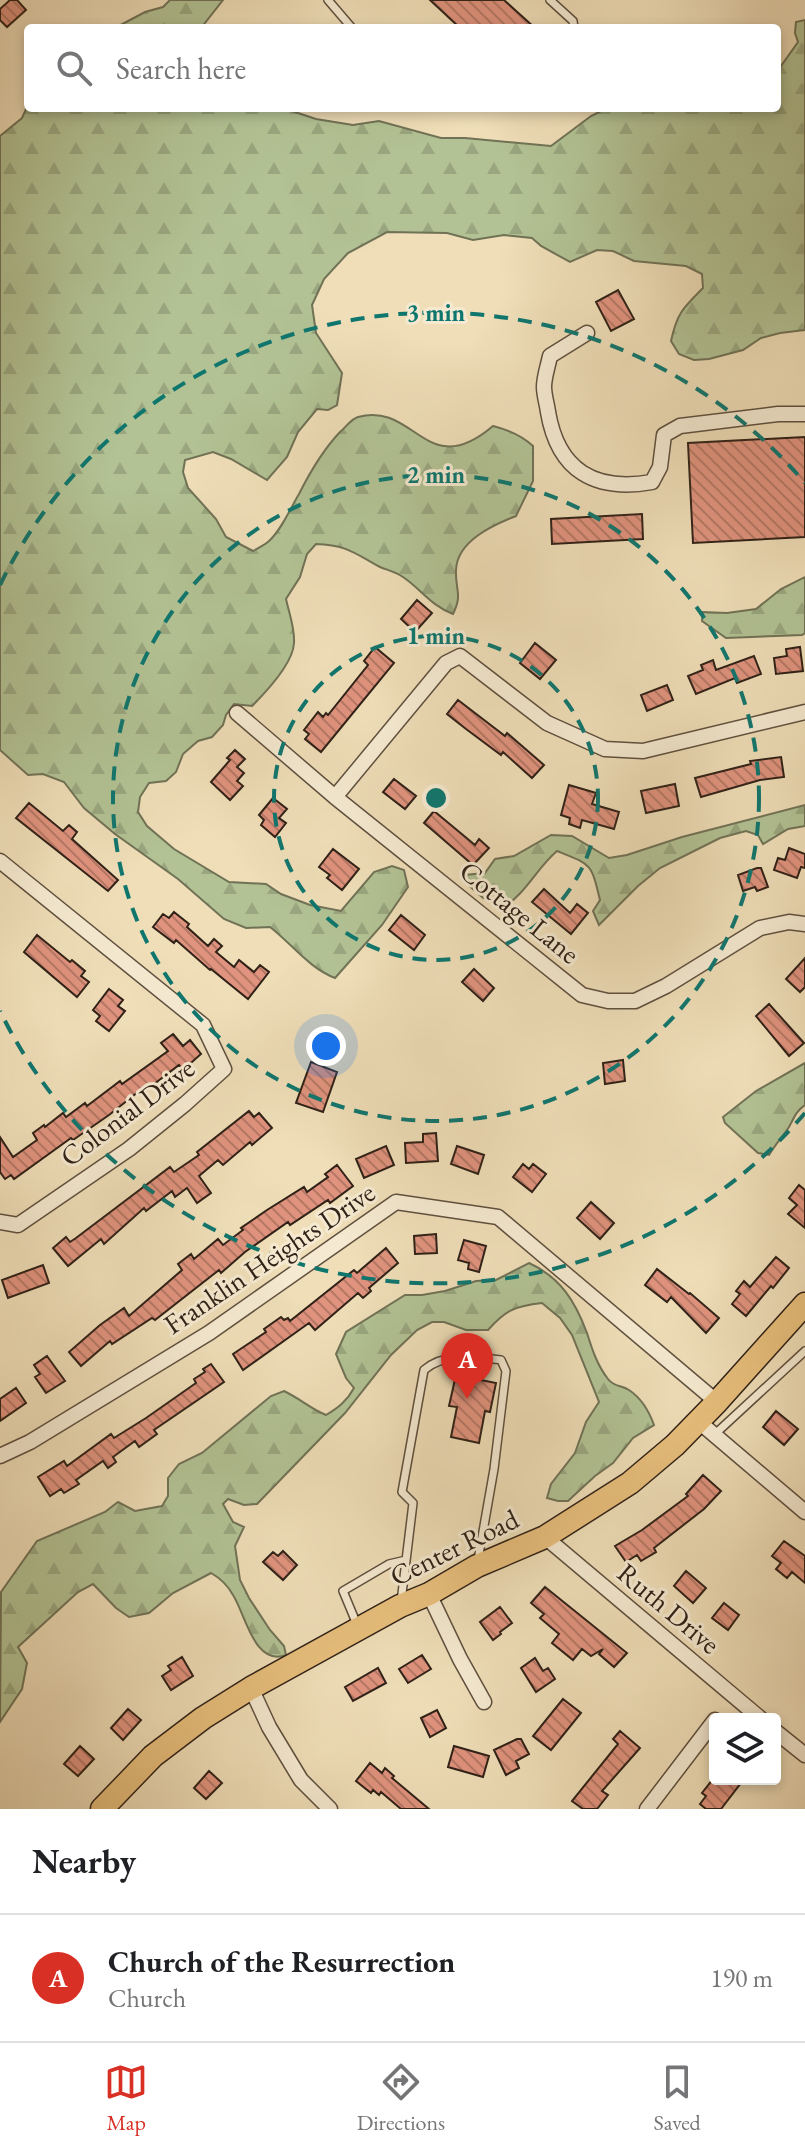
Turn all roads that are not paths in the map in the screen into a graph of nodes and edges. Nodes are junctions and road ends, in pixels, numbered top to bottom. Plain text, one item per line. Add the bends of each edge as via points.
1 (328, 0) edge
2 (550, 0) edge
3 (349, 24) edge
4 (573, 24) edge
5 (587, 333) dead end
6 (805, 414) edge
7 (805, 712) edge
8 (237, 713) dead end
9 (335, 797) junction
10 (0, 861) edge
11 (805, 924) edge
12 (0, 1222) edge
13 (805, 1304) edge
14 (805, 1351) edge
15 (717, 1402) junction
16 (706, 1428) junction
17 (0, 1456) edge
18 (805, 1512) edge
19 (545, 1537) junction
20 (406, 1560) junction
21 (477, 1566) junction
22 (429, 1594) junction
23 (400, 1606) junction
24 (359, 1628) junction
25 (251, 1688) junction
26 (733, 1697) junction
27 (484, 1702) dead end
28 (720, 1713) edge
29 (753, 1713) edge
30 (709, 1727) edge
31 (781, 1736) edge
32 (805, 1755) edge
33 (102, 1809) edge
34 (330, 1809) edge
35 (647, 1809) edge

1 - 3 lane
2 - 4 lane
5 - 6 street via 550,356 544,388 552,435 570,464 593,480 630,486 652,482 660,467 664,435 680,426
7 - 9 street via 643,751 605,749 547,723 460,656 446,663
8 - 9 street, Cottage Lane
9 - 11 street, Cottage Lane via 582,995 635,1001 760,928
10 - 12 street, Colonial Drive via 203,1025 224,1069 129,1149 18,1225
13 - 15 main road, Center Road
14 - 16 lane
15 - 16 main road, Center Road
15 - 17 street, Franklin Heights Drive via 498,1217 396,1202 209,1333
16 - 18 street
16 - 19 main road, Center Road
19 - 21 main road, Center Road
19 - 26 street, Ruth Drive
20 - 21 lane via 413,1503 402,1492 424,1370 446,1358 478,1357 501,1360 506,1371
20 - 23 lane
20 - 24 lane via 343,1591
21 - 22 main road, Center Road
22 - 23 main road, Center Road
22 - 27 street
23 - 24 main road, Center Road
24 - 25 main road, Center Road
25 - 33 main road, Center Road via 153,1756
25 - 34 street via 301,1780
26 - 28 street
26 - 29 street, Ruth Drive
30 - 35 street
31 - 32 street

